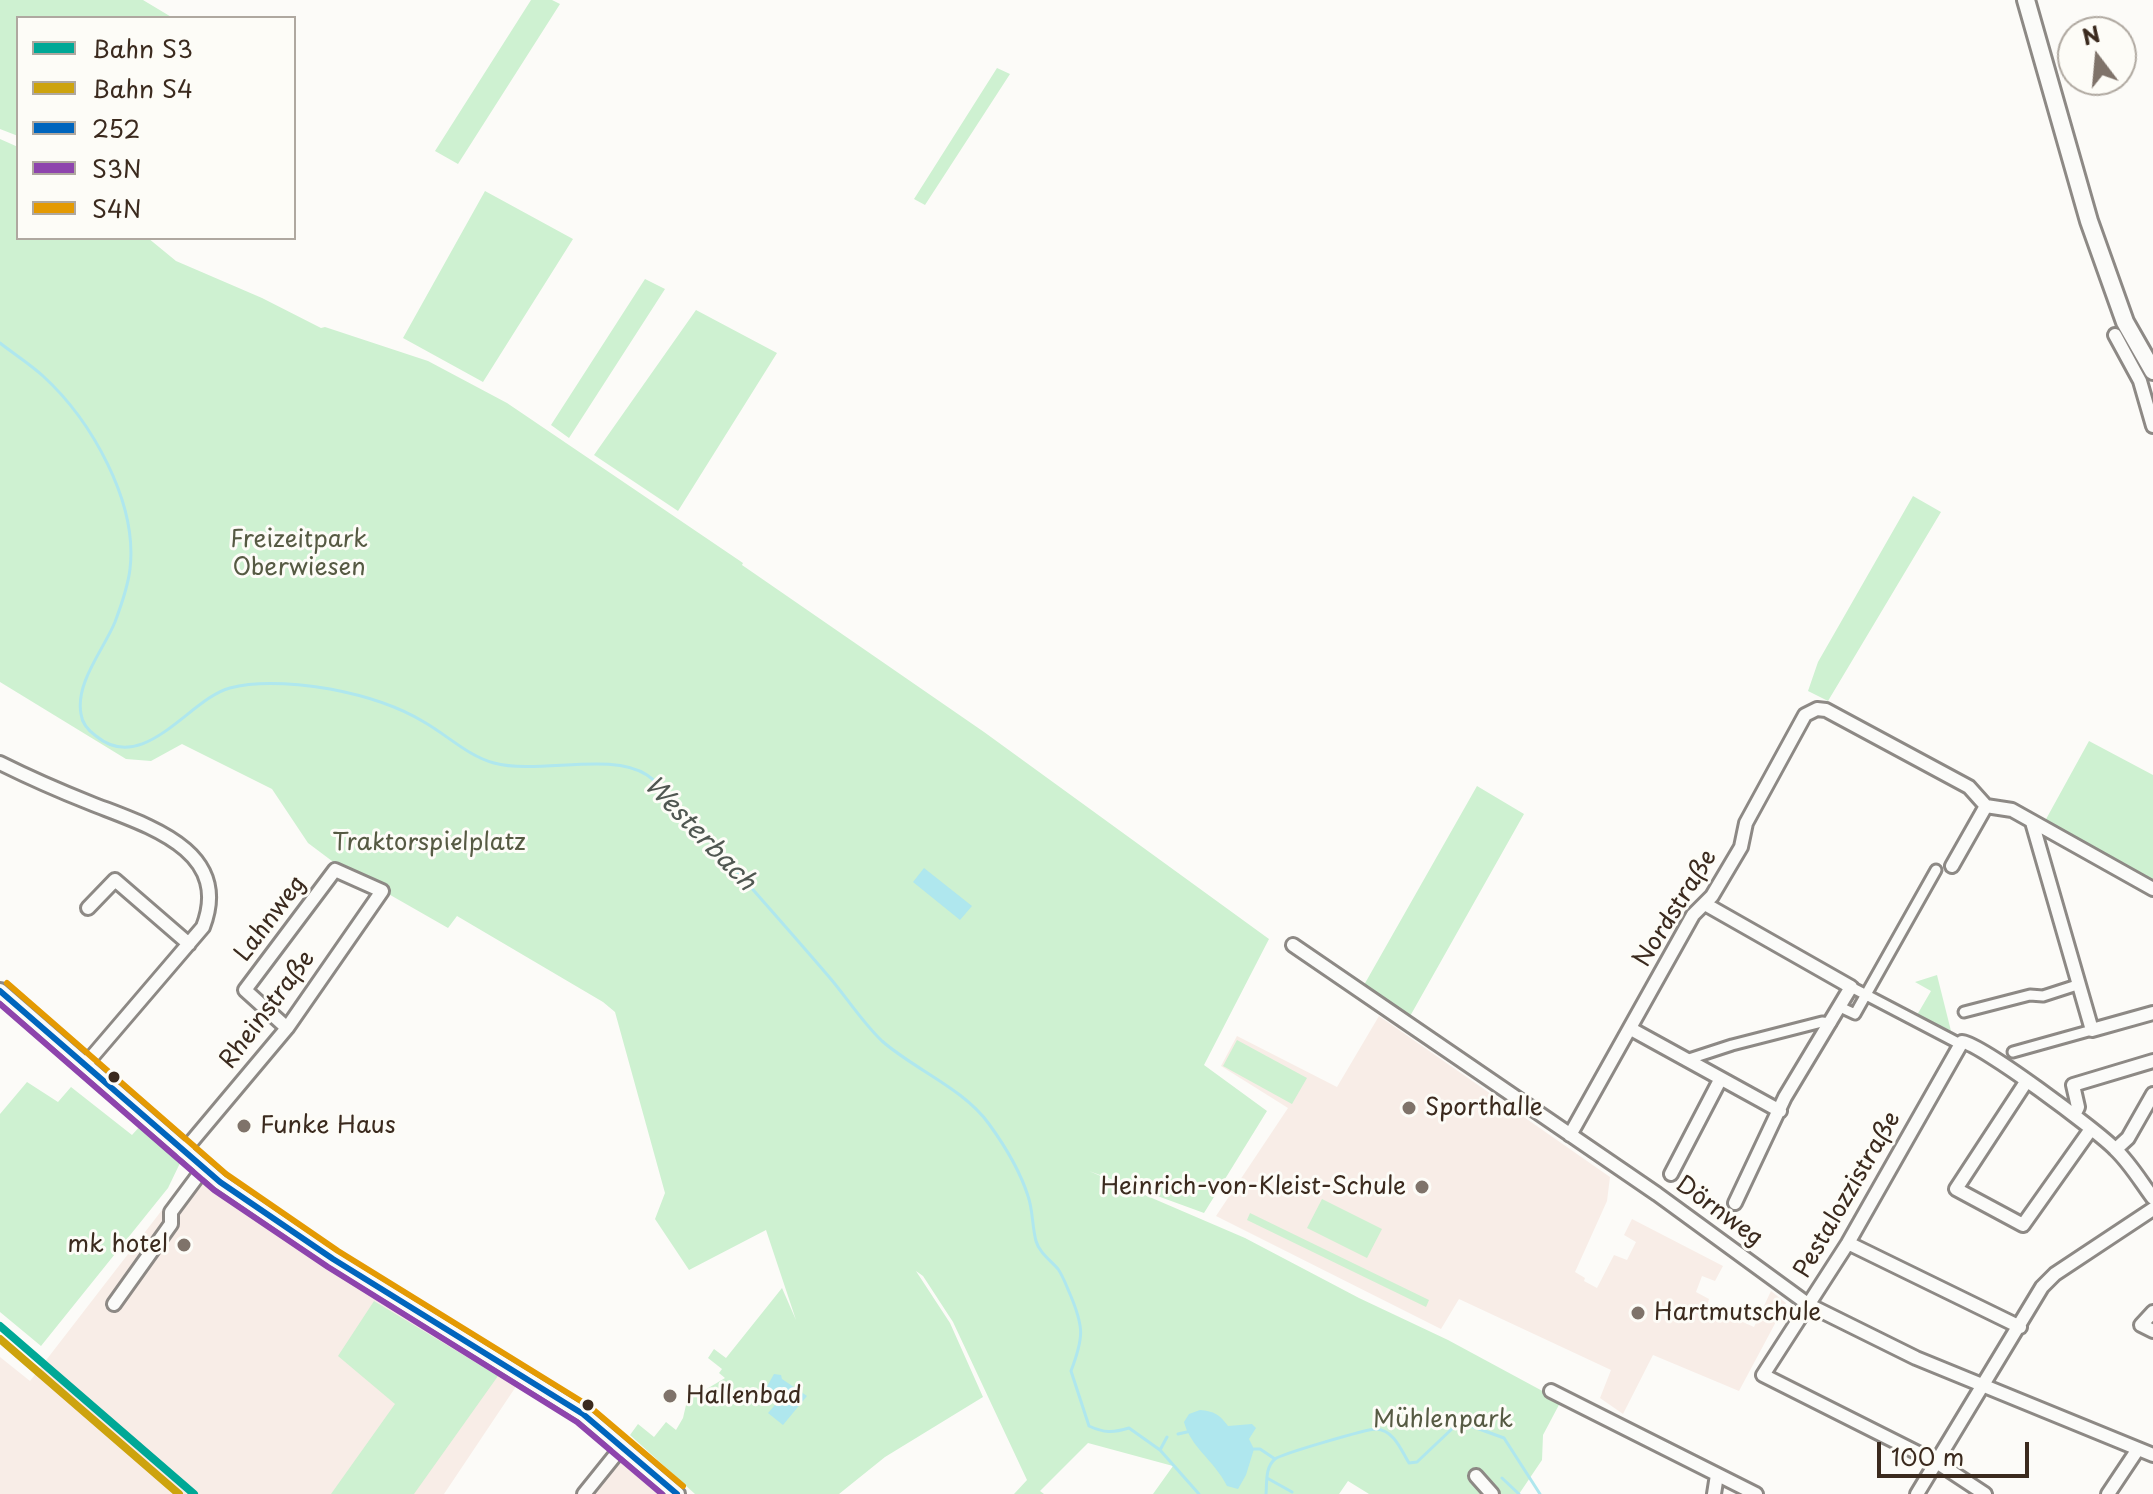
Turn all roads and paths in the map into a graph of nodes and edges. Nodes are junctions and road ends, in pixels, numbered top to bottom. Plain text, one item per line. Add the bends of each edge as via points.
1 (2026, 0) edge
2 (2115, 335) dead end
3 (2153, 371) edge
4 (2153, 426) edge
5 (0, 763) edge
6 (1986, 806) junction
7 (2032, 822) junction
8 (1952, 866) dead end
9 (1936, 870) dead end
10 (2153, 889) edge
11 (382, 891) joint
12 (1705, 904) junction
13 (88, 908) dead end
14 (189, 944) junction
15 (1293, 945) dead end
16 (2077, 985) junction
17 (1851, 987) junction
18 (0, 991) edge
19 (1866, 993) junction
20 (1840, 1007) junction
21 (1964, 1012) dead end
22 (2153, 1013) edge
23 (1831, 1023) junction
24 (287, 1028) junction
25 (1631, 1029) junction
26 (2092, 1030) junction
27 (1965, 1043) junction
28 (2013, 1052) dead end
29 (1686, 1060) junction
30 (2153, 1061) edge
31 (85, 1065) junction
32 (1720, 1080) junction
33 (2026, 1082) junction
34 (2153, 1094) edge
35 (1780, 1111) junction
36 (2074, 1115) junction
37 (2091, 1129) junction
38 (1570, 1135) junction
39 (2116, 1149) junction
40 (183, 1152) junction
41 (203, 1169) junction
42 (1671, 1174) dead end
43 (2153, 1198) edge
44 (1735, 1203) dead end
45 (2153, 1209) edge
46 (1848, 1243) junction
47 (114, 1304) dead end
48 (1809, 1305) junction
49 (2153, 1312) edge
50 (2020, 1327) junction
51 (2153, 1331) edge
52 (1984, 1386) junction
53 (1551, 1391) dead end
54 (621, 1448) junction
55 (2138, 1449) junction
56 (2153, 1455) edge
57 (1938, 1463) junction
58 (1717, 1475) junction
59 (1476, 1476) dead end
60 (584, 1494) edge
61 (677, 1494) edge
62 (1492, 1494) edge
63 (1714, 1494) edge
64 (1756, 1494) edge
65 (1917, 1494) edge
66 (1985, 1494) edge
67 (2108, 1494) edge

1 - 3 main road via 2089,221 2125,322
2 - 4 street via 2140,381
5 - 14 street via 150,826 188,849 204,873 211,906
6 - 7 street via 2012,810
6 - 8 street
6 - 12 street, Nordstraße via 1965,784 1817,709 1805,715 1746,823 1741,847
7 - 10 street
7 - 16 street
9 - 19 street
11 - 24 street, Rheinstraße
11 - 24 street, Lahnweg via 335,870 245,990
12 - 17 street
12 - 25 street, Nordstraße via 1693,915
13 - 14 street via 115,880
14 - 31 street
15 - 38 street, Dörnweg
16 - 21 street
16 - 26 street
17 - 19 street
17 - 20 street
18 - 31 street
19 - 20 street via 1855,1014
19 - 27 street
20 - 23 street
22 - 26 street
23 - 29 street
23 - 35 street
24 - 40 street, Rheinstraße
25 - 29 street
25 - 38 street, Nordstraße
26 - 28 street
27 - 33 street
27 - 46 street, Pestalozzistraße
29 - 32 street
30 - 36 street via 2073,1085 2078,1107
31 - 40 street
32 - 35 street
32 - 42 street
33 - 36 street
33 - 37 street via 1956,1189 2023,1225
34 - 39 street
35 - 44 street
36 - 37 street
37 - 39 street
38 - 48 street, Dörnweg
39 - 43 street
40 - 41 street
41 - 47 street
41 - 54 street via 333,1259 583,1414
45 - 50 street via 2055,1274
46 - 48 street, Pestalozzistraße
46 - 50 street
48 - 52 street, Dörnweg
48 - 57 street, Pestalozzistraße via 1763,1375
49 - 51 street via 2141,1325
50 - 52 street
52 - 55 street, Dörnweg
52 - 57 street
53 - 58 street
54 - 60 street
54 - 61 street
55 - 56 street, Dörnweg
55 - 67 street
57 - 65 street
57 - 66 street
58 - 63 street
58 - 64 street
59 - 62 street

